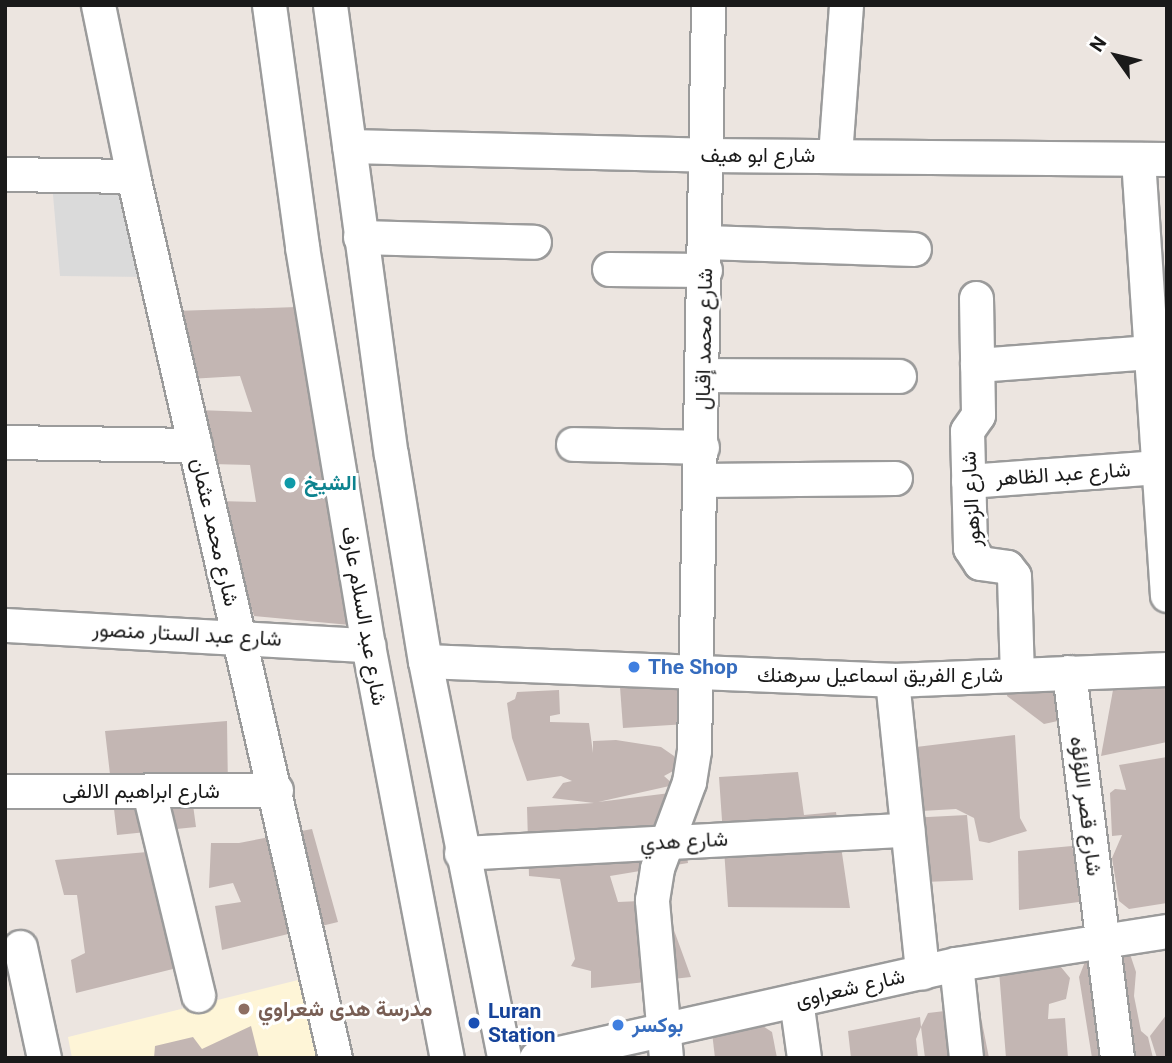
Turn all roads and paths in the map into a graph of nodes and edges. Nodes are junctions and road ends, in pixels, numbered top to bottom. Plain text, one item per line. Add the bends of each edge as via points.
1 (98, 5) edge
2 (269, 5) edge
3 (330, 5) edge
4 (708, 5) edge
5 (846, 5) edge
6 (349, 146) junction
7 (707, 155) junction
8 (835, 155) junction
9 (1152, 159) edge
10 (5, 174) edge
11 (133, 176) junction
12 (360, 237) junction
13 (534, 242) dead end
14 (914, 250) dead end
15 (705, 256) junction
16 (608, 270) dead end
17 (976, 298) dead end
18 (1151, 352) junction
19 (977, 365) junction
20 (703, 375) junction
21 (899, 376) dead end
22 (5, 442) edge
23 (573, 444) dead end
24 (195, 445) junction
25 (702, 447) junction
26 (1158, 467) junction
27 (895, 478) dead end
28 (701, 480) junction
29 (968, 481) junction
30 (1167, 595) edge
31 (5, 625) edge
32 (239, 637) junction
33 (368, 645) junction
34 (425, 661) junction
35 (1167, 669) edge
36 (1069, 672) junction
37 (696, 673) junction
38 (1017, 675) junction
39 (892, 680) junction
40 (276, 790) junction
41 (5, 791) edge
42 (149, 792) junction
43 (907, 830) junction
44 (667, 842) junction
45 (461, 853) junction
46 (1167, 931) edge
47 (1103, 940) junction
48 (20, 947) dead end
49 (956, 964) junction
50 (922, 972) junction
51 (198, 995) dead end
52 (796, 1000) junction
53 (664, 1044) edge
54 (44, 1058) edge
55 (335, 1058) edge
56 (447, 1058) edge
57 (504, 1058) edge
58 (536, 1058) edge
59 (804, 1058) edge
60 (966, 1058) edge
61 (1117, 1058) edge

1 - 11 street, شارع محمد عثمان
2 - 33 street, شارع عبد السلام عارف via 302,247
3 - 6 street
4 - 7 street, شارع محمد إقبال
5 - 8 street
6 - 7 street, شارع ابو هيف
6 - 12 street
7 - 8 street, شارع ابو هيف
7 - 15 street, شارع محمد إقبال
8 - 9 street, شارع ابو هيف
9 - 18 street
10 - 11 street
11 - 24 street, شارع محمد عثمان
12 - 13 street
12 - 34 street
14 - 15 street
15 - 16 street
15 - 20 street, شارع محمد إقبال
17 - 19 street, شارع الزهور
18 - 19 street
18 - 26 street
19 - 29 street, شارع الزهور via 978,415 967,431
20 - 21 street
20 - 25 street, شارع محمد إقبال
22 - 24 street
23 - 25 street
24 - 32 street, شارع محمد عثمان
25 - 28 street, شارع محمد إقبال
26 - 29 street, شارع عبد الظاهر
26 - 30 street
27 - 28 street
28 - 37 street, شارع محمد إقبال
29 - 38 street, شارع الزهور via 971,554 979,563 1007,567 1014,576
31 - 32 street, شارع عبد الستار منصور
32 - 33 street, شارع عبد الستار منصور
32 - 40 street, شارع محمد عثمان
33 - 56 street, شارع عبد السلام عارف
34 - 37 street, شارع الفريق اسماعيل سرهنك
34 - 45 street
35 - 36 street, شارع الفريق اسماعيل سرهنك
36 - 38 street, شارع الفريق اسماعيل سرهنك
36 - 47 street, شارع قصر اللؤلؤه
37 - 39 street, شارع الفريق اسماعيل سرهنك
37 - 44 street, شارع محمد إقبال via 689,782
38 - 39 street, شارع الفريق اسماعيل سرهنك
39 - 43 street
40 - 42 street, شارع ابراهيم الالفى
40 - 55 street, شارع محمد عثمان
41 - 42 street, شارع ابراهيم الالفى
42 - 51 street
43 - 44 street, شارع هدي
43 - 50 street
44 - 45 street, شارع هدي
44 - 53 street, شارع محمد إقبال via 652,900
45 - 57 street
46 - 47 street, شارع شعراوى
47 - 49 street, شارع شعراوى
47 - 61 street, شارع قصر اللؤلؤه
48 - 54 street
49 - 50 street, شارع شعراوى
49 - 60 street
50 - 52 street, شارع شعراوى
52 - 53 street, شارع شعراوى
52 - 59 street
53 - 58 street, شارع شعراوى

